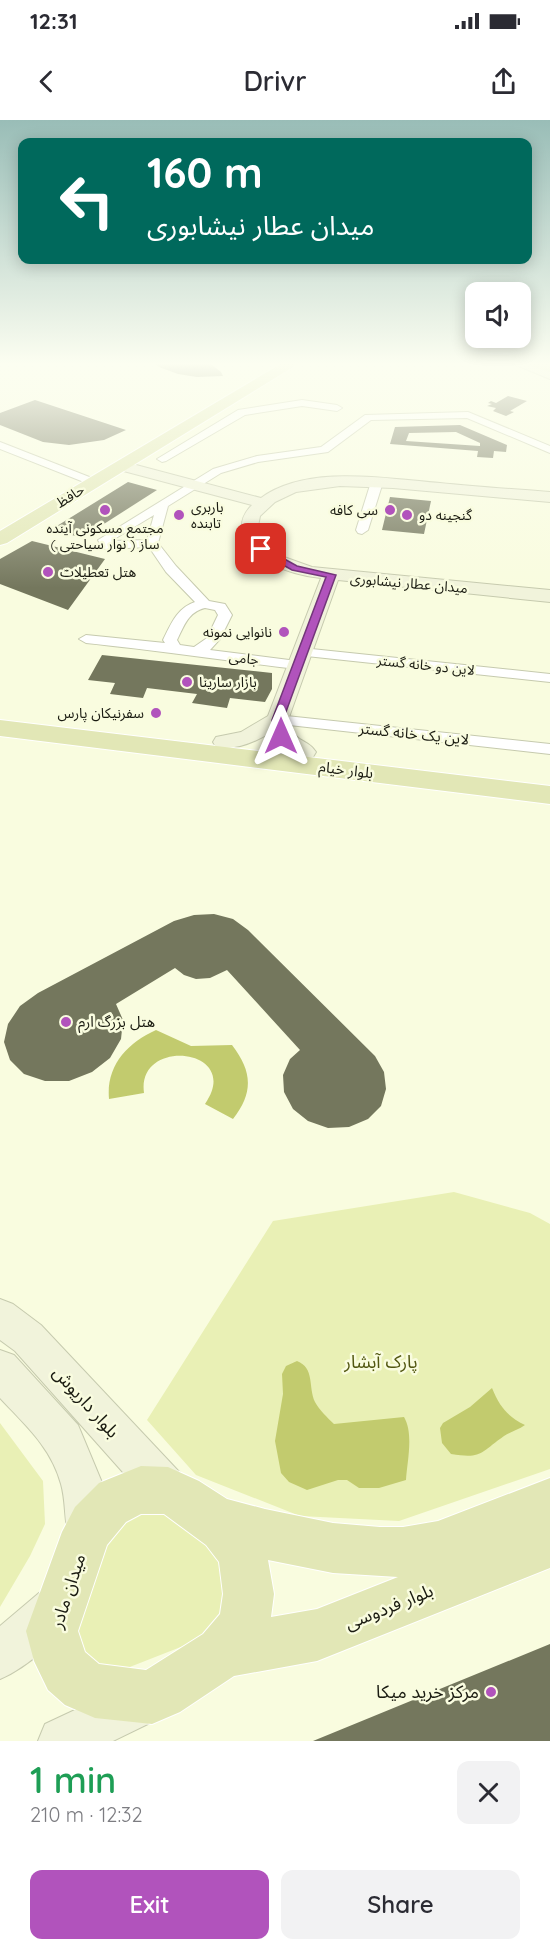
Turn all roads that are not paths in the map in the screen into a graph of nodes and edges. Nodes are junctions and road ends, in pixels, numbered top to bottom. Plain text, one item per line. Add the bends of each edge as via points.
1 (168, 438) edge
2 (198, 438) edge
3 (341, 438) edge
4 (521, 438) edge
5 (0, 445) edge
6 (550, 450) edge
7 (162, 459) dead end
8 (121, 466) junction
9 (93, 482) junction
10 (377, 482) junction
11 (194, 484) junction
12 (550, 497) edge
13 (263, 503) junction
14 (162, 506) junction
15 (362, 530) dead end
16 (0, 539) edge
17 (152, 543) junction
18 (331, 575) junction
19 (550, 596) edge
20 (205, 604) junction
21 (86, 639) dead end
22 (175, 648) junction
23 (190, 652) junction
24 (300, 658) junction
25 (550, 678) edge
26 (0, 716) edge
27 (277, 720) junction
28 (0, 728) edge
29 (224, 742) junction
30 (550, 749) edge
31 (305, 752) junction
32 (550, 782) edge
33 (550, 795) edge
34 (0, 1317) edge
35 (0, 1369) edge
36 (168, 1491) junction
37 (550, 1502) edge
38 (220, 1522) junction
39 (87, 1532) junction
40 (550, 1543) edge
41 (63, 1602) junction
42 (224, 1652) junction
43 (0, 1656) edge
44 (152, 1697) junction
45 (62, 1741) edge

1 - 8 main road, حافظ
2 - 7 street
3 - 11 street via 324,450 257,459 217,471
4 - 6 street
5 - 9 street
8 - 9 main road, حافظ
8 - 11 street
9 - 16 main road, حافظ
10 - 12 street
10 - 13 street via 320,483 288,491
10 - 15 street
11 - 13 street
11 - 14 street
13 - 18 street, میدان عطار نیشابوری via 250,520 249,530 256,544 295,568
14 - 17 street
14 - 17 street via 104,540 106,545 115,546
17 - 20 street, جامی
18 - 19 street, میدان عطار نیشابوری
18 - 24 street
20 - 22 street via 185,611 170,640
20 - 23 street, جامی via 220,607 225,615 212,644
21 - 22 street, جامی
22 - 23 street, جامی
23 - 24 street, جامی
24 - 25 street, لاین دو خانه گستر
24 - 27 street
26 - 29 main road, بلوار خیام
27 - 29 street via 248,737
27 - 30 street, لاین یک خانه گستر
27 - 31 street via 281,736 290,746
28 - 33 main road, بلوار خیام
29 - 31 main road, بلوار خیام
31 - 32 main road, بلوار خیام
34 - 36 street, بلوار داریوش via 28,1338
35 - 39 street via 64,1439 82,1485
36 - 38 main road
36 - 39 main road, میدان مادر via 141,1490 115,1498
37 - 38 main road via 451,1541 405,1552 354,1552 305,1545
38 - 42 main road via 239,1545 249,1579 245,1617
39 - 41 main road, میدان مادر
40 - 42 main road, بلوار فردوسی via 317,1635
41 - 43 street
41 - 44 main road, میدان مادر via 52,1631 69,1676 93,1692
42 - 44 main road
44 - 45 street

